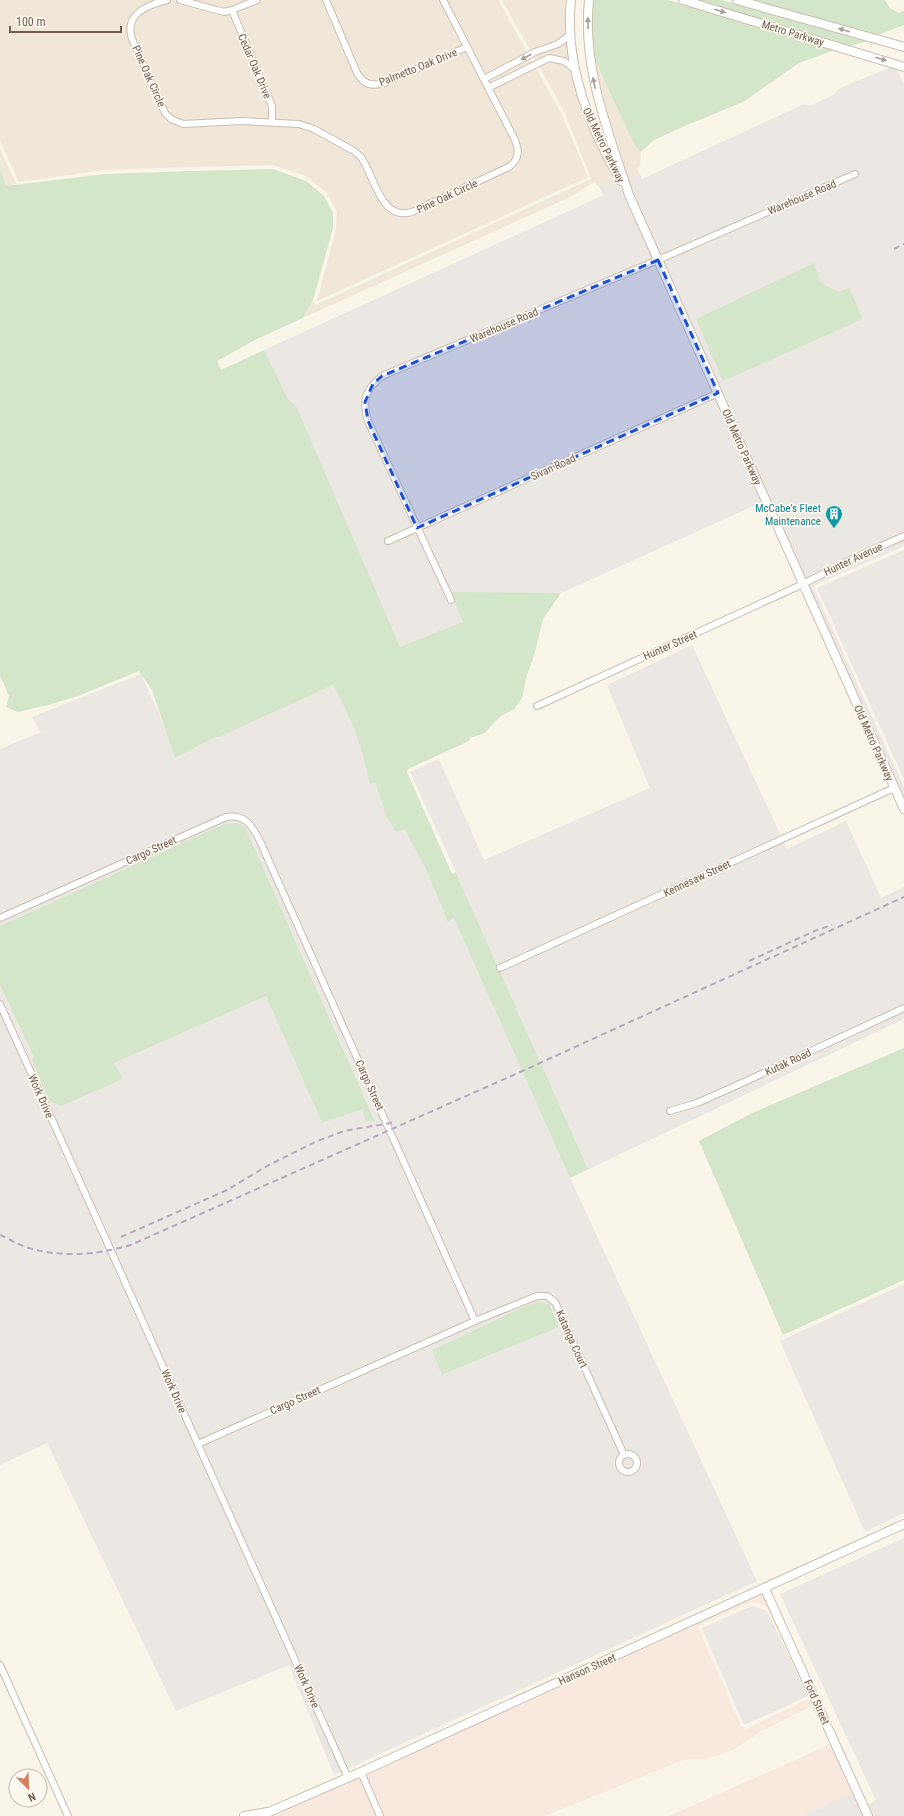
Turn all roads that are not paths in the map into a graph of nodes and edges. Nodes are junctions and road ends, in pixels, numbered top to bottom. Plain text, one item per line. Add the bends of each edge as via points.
1 (167, 0) edge
2 (180, 0) edge
3 (257, 0) edge
4 (326, 0) edge
5 (443, 0) edge
6 (571, 0) edge
7 (589, 0) edge
8 (683, 0) edge
9 (737, 0) edge
10 (232, 10) junction
11 (571, 34) junction
12 (467, 47) junction
13 (904, 47) edge
14 (545, 49) junction
15 (549, 58) junction
16 (904, 67) edge
17 (506, 68) junction
18 (574, 68) junction
19 (510, 77) junction
20 (484, 79) junction
21 (488, 88) junction
22 (588, 113) junction
23 (272, 122) junction
24 (608, 132) junction
25 (855, 174) dead end
26 (629, 195) junction
27 (658, 260) junction
28 (718, 393) junction
29 (417, 528) junction
30 (904, 536) edge
31 (388, 542) dead end
32 (803, 584) junction
33 (451, 600) dead end
34 (537, 706) dead end
35 (894, 788) junction
36 (904, 809) edge
37 (0, 918) edge
38 (500, 968) dead end
39 (0, 1004) edge
40 (904, 1008) edge
41 (670, 1111) dead end
42 (475, 1322) junction
43 (198, 1444) junction
44 (624, 1455) dead end
45 (904, 1524) edge
46 (765, 1589) junction
47 (0, 1665) edge
48 (361, 1772) junction
49 (348, 1778) junction
50 (266, 1814) edge
51 (68, 1816) edge
52 (244, 1816) edge
53 (380, 1816) edge
54 (868, 1816) edge

1 - 23 street, Pine Oak Circle via 137,13 130,28 132,39 167,116 174,122 184,124
2 - 10 street via 217,11
3 - 10 street
4 - 12 street, Palmetto Oak Drive via 356,73 369,84 379,85
5 - 12 street, Pine Oak Circle
6 - 11 street, Old Metro Parkway
24 -> 7 street, Old Metro Parkway via 591,67
8 -> 16 street, Metro Parkway
13 -> 9 street, Metro Parkway
10 - 23 street, Cedar Oak Drive via 272,106
11 - 14 street via 558,44
11 - 18 street, Old Metro Parkway
12 - 20 street, Pine Oak Circle
14 - 15 street
14 -> 17 street
15 - 18 street via 564,60
15 - 19 street
17 - 19 street
17 - 20 street
18 - 22 street, Old Metro Parkway
19 - 21 street
20 - 21 street, Pine Oak Circle
21 - 23 street, Pine Oak Circle via 518,146 517,160 509,167 407,214 396,214 387,208 365,163 354,151 307,126
22 - 24 street via 598,129 604,133
22 - 26 street, Old Metro Parkway via 612,166
24 - 26 street, Old Metro Parkway
25 - 27 street, Warehouse Road
26 - 27 street, Old Metro Parkway
27 - 28 street, Old Metro Parkway
27 - 29 street, Warehouse Road via 388,374 373,384 367,392 365,402 368,421
28 - 29 street, Sivan Road
28 - 32 street, Old Metro Parkway
29 - 31 street, Sivan Road
29 - 33 street, Warehouse Road
30 - 32 street, Hunter Avenue
32 - 34 street, Hunter Street
32 - 35 street, Old Metro Parkway
35 - 36 street, Old Metro Parkway
35 - 38 street, Kennesaw Street
37 - 42 street, Cargo Street via 226,817 244,818 259,838
39 - 43 street, Work Drive
40 - 41 street, Kutak Road via 697,1103
42 - 43 street, Cargo Street
42 - 44 street, Katanga Court via 537,1296 547,1296 555,1302
43 - 49 street, Work Drive
45 - 46 street, Hanson Street
46 - 48 street, Hanson Street
46 - 54 street, Ford Street
47 - 51 street
48 - 49 street, Hanson Street
48 - 53 street
49 - 50 street, Hanson Street
50 - 52 street, Hanson Street

